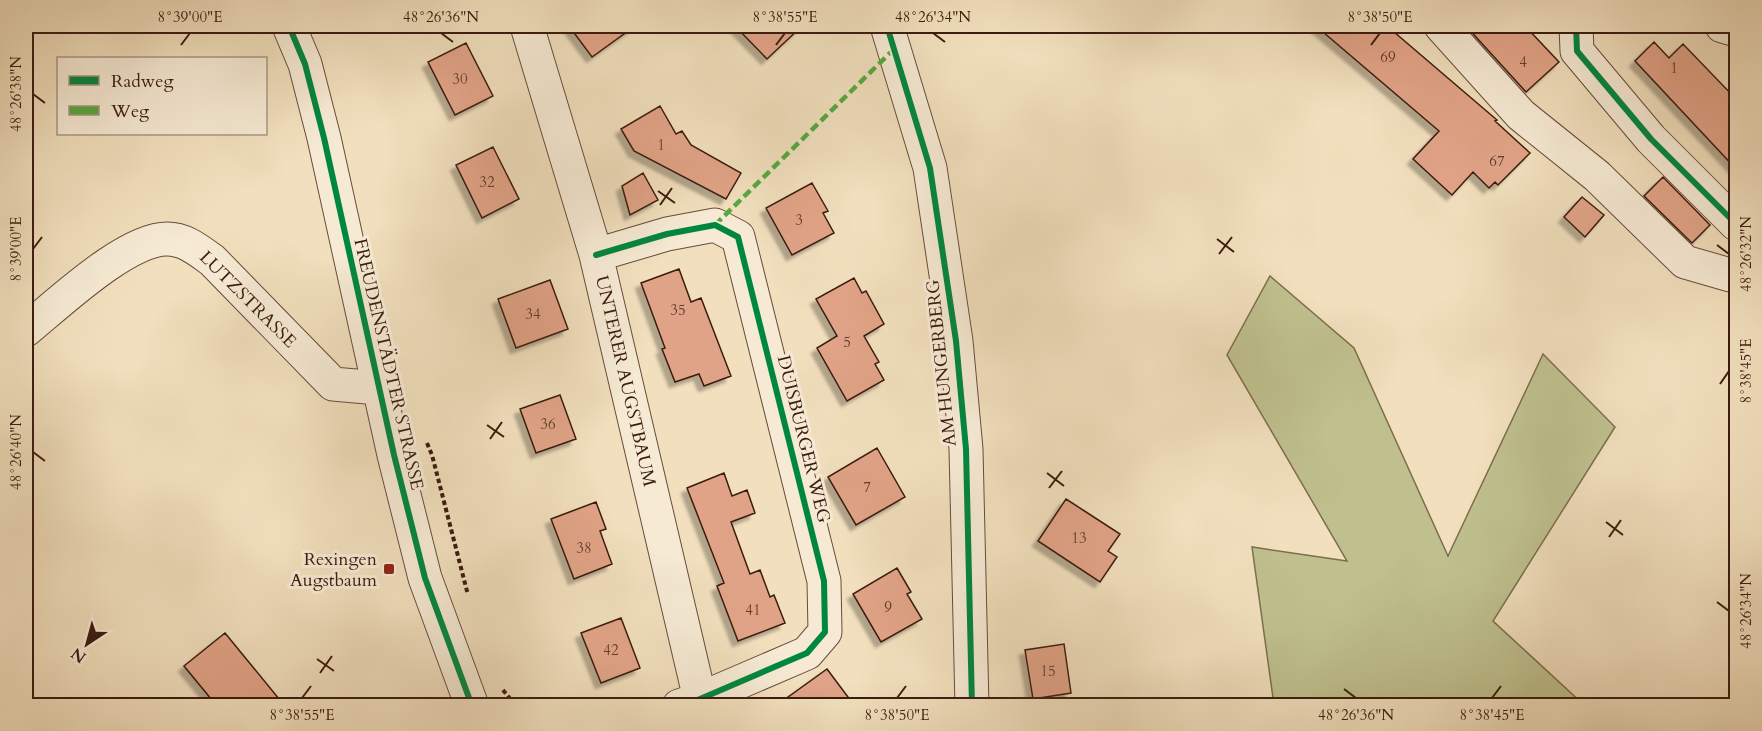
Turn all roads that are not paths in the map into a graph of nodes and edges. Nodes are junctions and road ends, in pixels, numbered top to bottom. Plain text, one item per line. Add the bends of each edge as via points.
1 (289, 26) edge
2 (527, 26) edge
3 (887, 26) edge
4 (1441, 26) edge
5 (1576, 26) edge
6 (1722, 26) edge
7 (1737, 30) edge
8 (1737, 224) edge
9 (596, 255) junction
10 (1737, 274) edge
11 (26, 330) edge
12 (378, 388) junction
13 (694, 703) edge
14 (472, 705) edge
15 (972, 705) edge

1 - 12 street, FREUDENSTÄDTER STRASSE via 305,64 324,138
2 - 9 street, UNTERER AUGSTBAUM
3 - 15 street, AM HUNGERBERG via 930,168 956,341 966,449
4 - 10 street via 1521,115 1598,176 1685,262
5 - 8 street via 1577,51 1651,139
6 - 7 street
9 - 13 street, UNTERER AUGSTBAUM
9 - 13 street, DUISBURGER WEG via 667,234 715,225 738,237 824,580 825,632 807,654
11 - 12 street, LUTZSTRASSE via 115,259 144,243 167,239 190,244 212,260 333,384
12 - 14 street, FREUDENSTÄDTER STRASSE via 425,578

